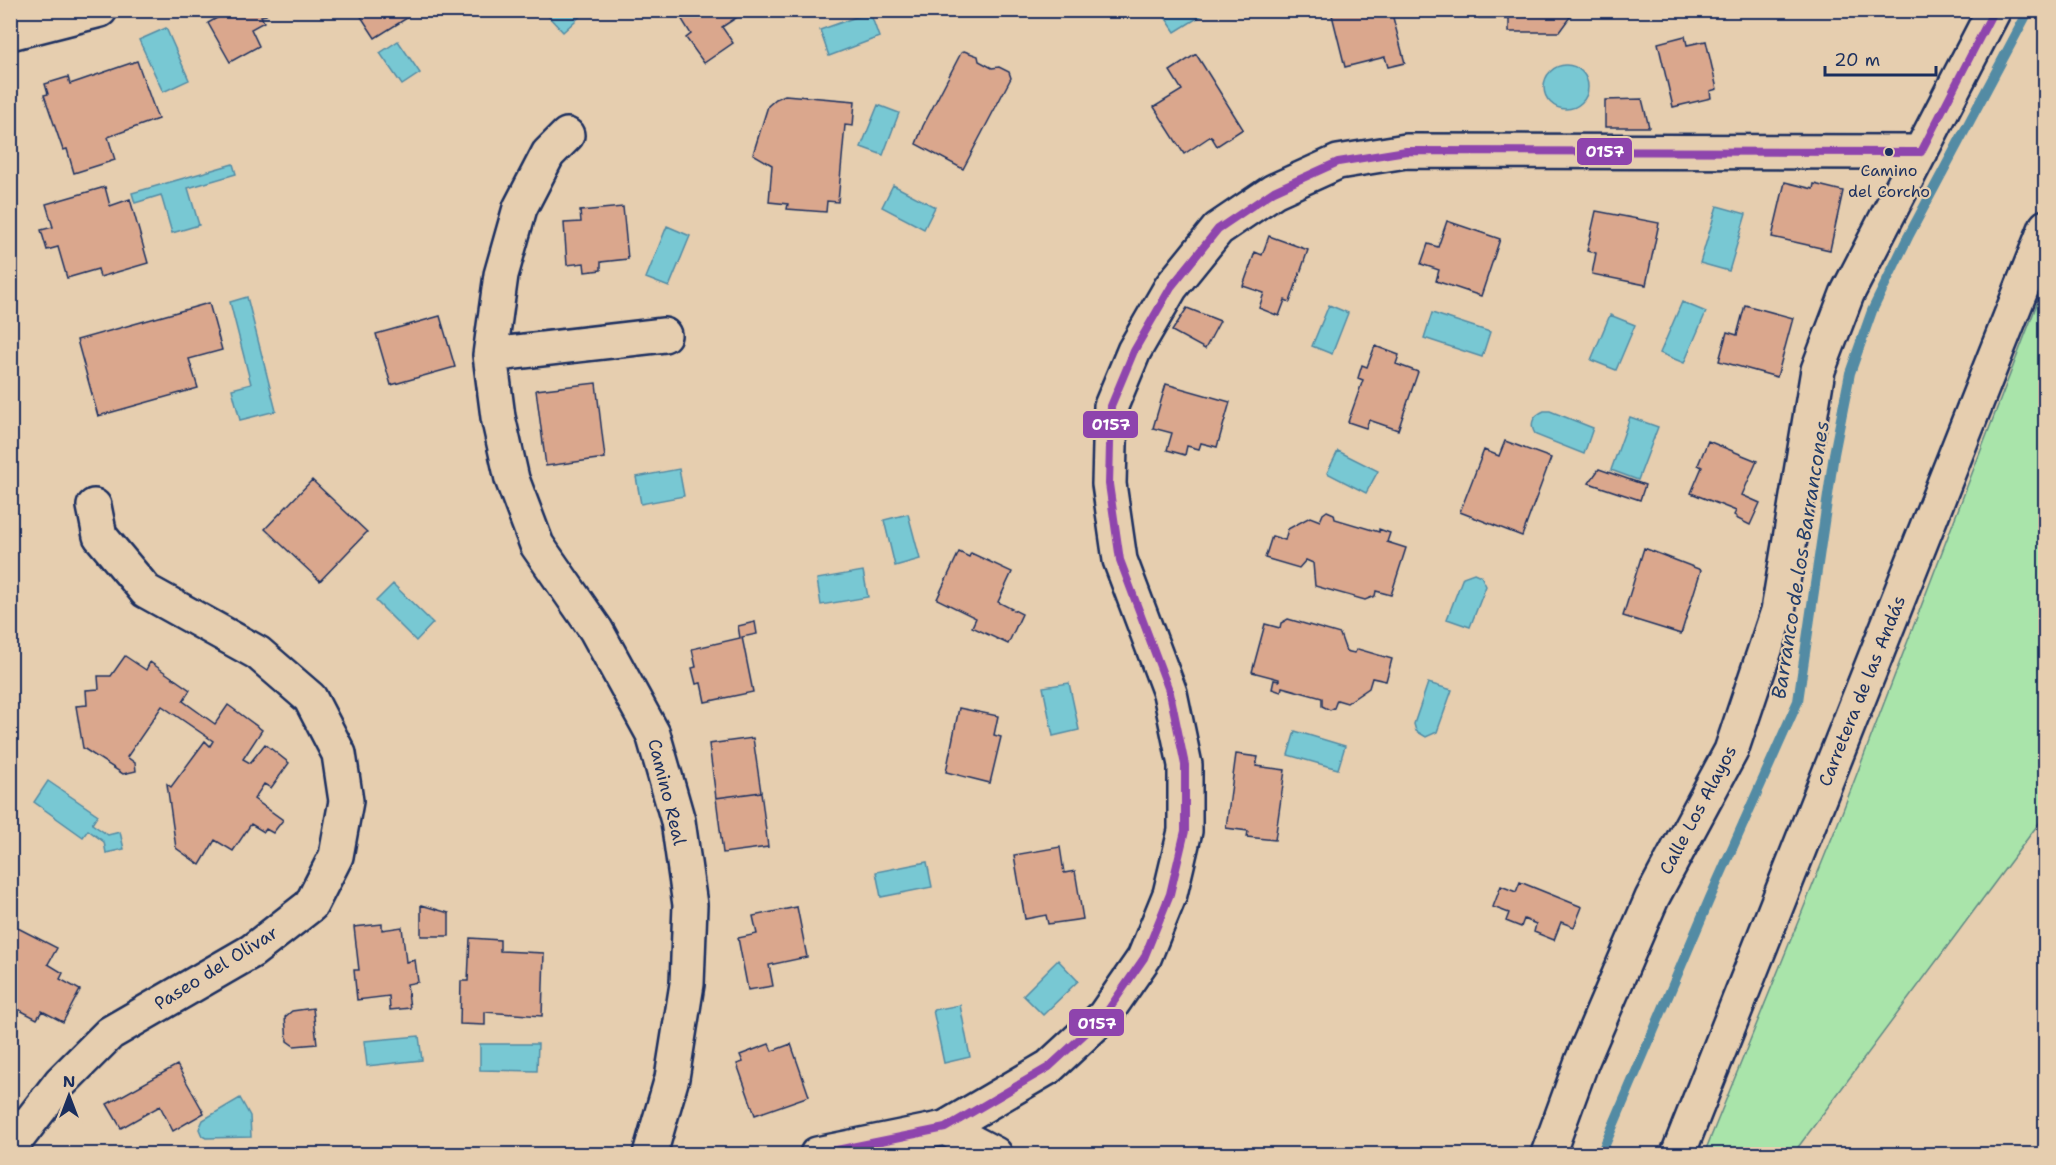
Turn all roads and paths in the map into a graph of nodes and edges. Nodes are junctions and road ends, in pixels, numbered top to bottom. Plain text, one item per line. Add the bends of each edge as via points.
1 (100, 10) edge
2 (1994, 10) edge
3 (10, 33) edge
4 (567, 135) dead end
5 (1921, 152) junction
6 (2046, 227) edge
7 (664, 335) dead end
8 (490, 355) junction
9 (94, 506) dead end
10 (945, 1128) junction
11 (10, 1148) edge
12 (650, 1155) edge
13 (817, 1155) edge
14 (995, 1155) edge
15 (1548, 1155) edge
16 (1678, 1155) edge

1 - 3 street
2 - 5 street
4 - 8 street, Camino Real via 548,154 520,208 501,275
5 - 10 street via 1406,150 1338,162 1274,191 1218,230 1171,287 1134,351 1111,406 1108,484 1120,560 1170,693 1185,765 1185,831 1170,894 1144,958 1104,1016 1049,1067
5 - 15 street, Calle Los Alayos via 1847,294 1818,370 1778,611 1731,751 1652,898 1582,1061
6 - 16 street, Carretera de las Andás
7 - 8 street
8 - 12 street, Camino Real via 512,479 537,545 596,630 653,734 678,821 690,905 687,984 672,1078
9 - 11 street, Paseo del Olivar via 100,536 146,591 258,653 310,698 339,753 346,801 336,856 312,905 252,951 110,1033 60,1083
10 - 13 street
10 - 14 street

